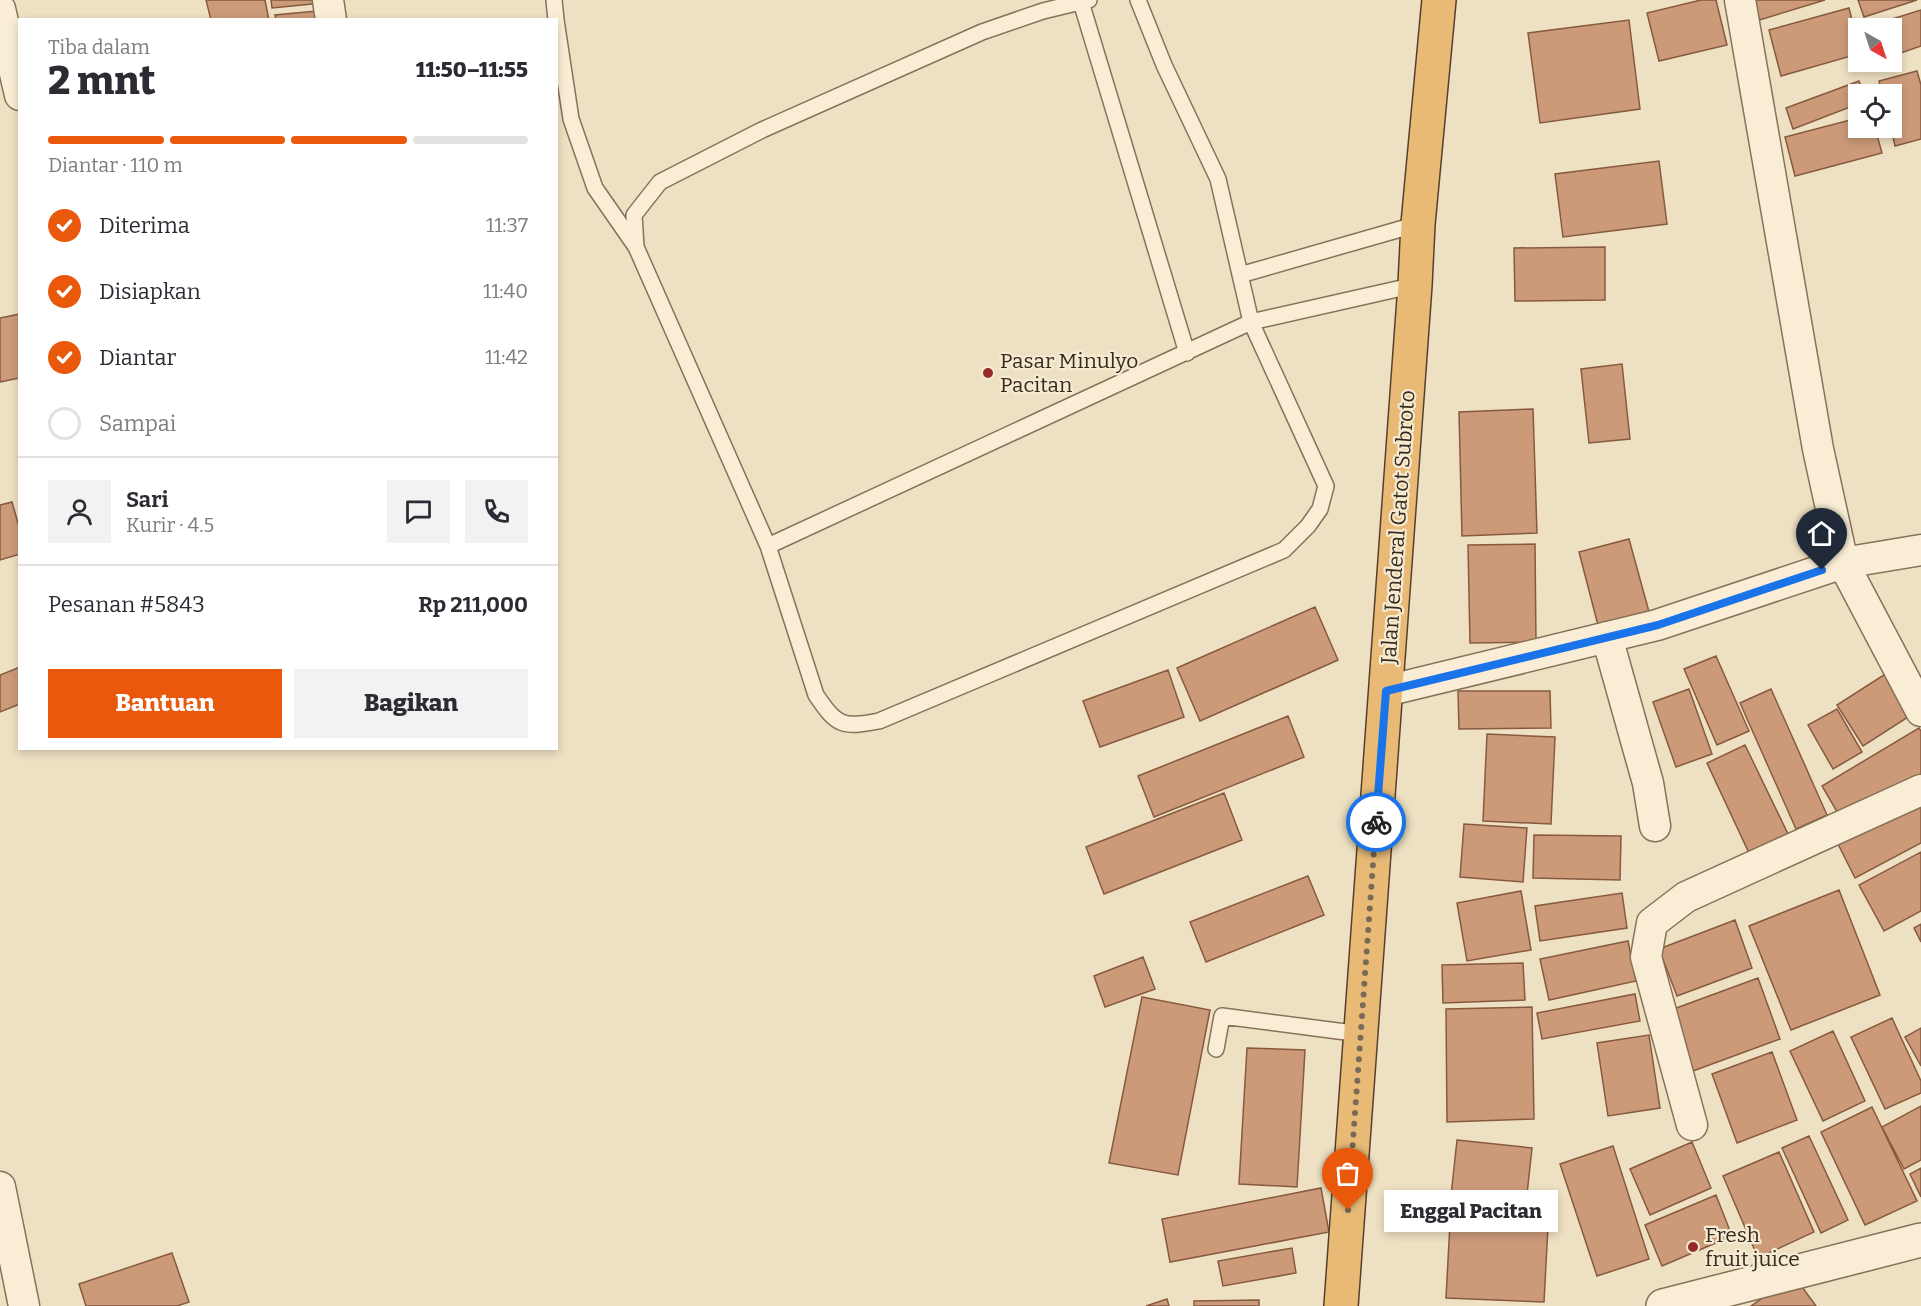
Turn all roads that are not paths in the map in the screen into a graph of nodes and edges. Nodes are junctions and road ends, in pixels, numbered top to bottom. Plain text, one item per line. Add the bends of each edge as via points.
1 (328, 0) edge
2 (554, 0) edge
3 (1138, 0) edge
4 (1439, 0) edge
5 (1740, 0) edge
6 (1085, 1) edge
7 (0, 9) edge
8 (331, 18) edge
9 (556, 18) edge
10 (558, 33) edge
11 (18, 86) edge
12 (1418, 224) junction
13 (636, 247) junction
14 (1240, 275) junction
15 (1415, 285) junction
16 (1251, 322) junction
17 (1187, 352) junction
18 (768, 546) junction
19 (1921, 550) edge
20 (1843, 563) junction
21 (1607, 637) junction
22 (1386, 691) junction
23 (1921, 711) edge
24 (1921, 790) edge
25 (1655, 826) dead end
26 (1361, 1034) junction
27 (1216, 1049) dead end
28 (1692, 1125) dead end
29 (0, 1186) edge
30 (1921, 1240) edge
31 (24, 1306) edge
32 (1341, 1306) edge
33 (1663, 1306) edge

1 - 8 street
2 - 9 lane
3 - 14 lane via 1218,179
4 - 12 highway, Jalan Jenderal Gatot Subroto
5 - 20 street via 1818,449
6 - 13 lane via 982,32 762,130 660,182 634,215
6 - 17 lane
7 - 11 street
10 - 13 lane via 571,119 595,188
12 - 14 lane
12 - 15 highway, Jalan Jenderal Gatot Subroto
13 - 18 lane
14 - 16 lane
15 - 16 lane
15 - 22 highway, Jalan Jenderal Gatot Subroto
16 - 17 lane
16 - 18 lane via 1326,486 1320,509 1284,550 879,721 860,724 839,722 816,695
17 - 18 lane
19 - 20 street
20 - 21 street via 1658,625
20 - 23 street
21 - 22 street
21 - 25 street via 1648,783
22 - 26 highway, Jalan Jenderal Gatot Subroto
24 - 28 street via 1686,897 1652,923 1646,957
26 - 27 lane via 1222,1016
26 - 32 highway, Jalan Jenderal Gatot Subroto
29 - 31 street
30 - 33 street

